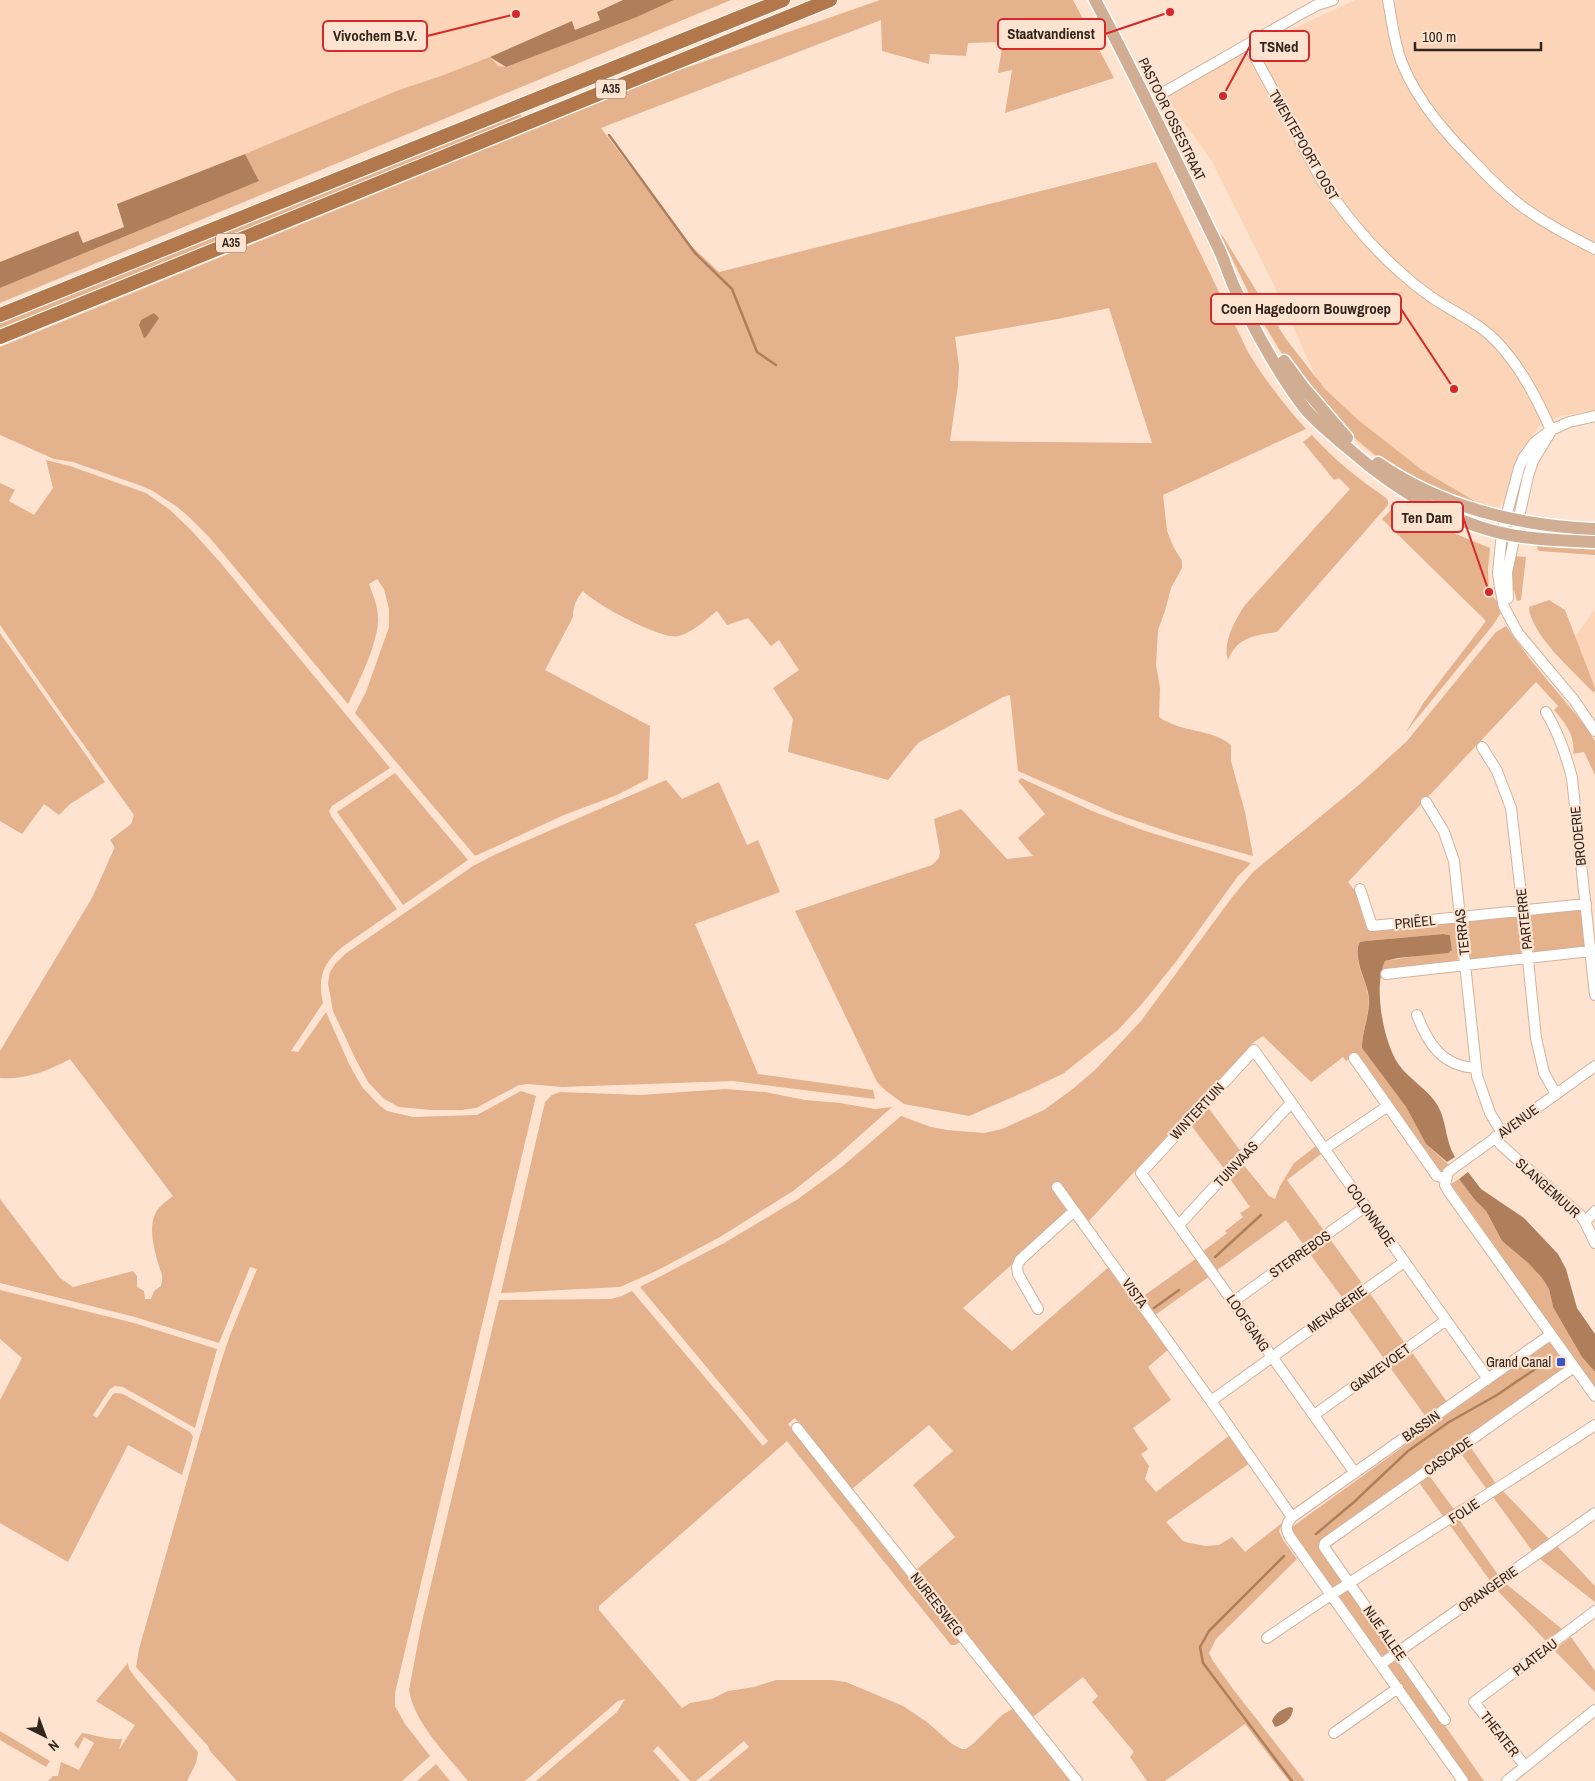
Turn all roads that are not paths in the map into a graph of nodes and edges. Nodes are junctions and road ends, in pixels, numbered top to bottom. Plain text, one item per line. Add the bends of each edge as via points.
1 (783, 0) edge
2 (830, 0) edge
3 (1095, 0) edge
4 (1333, 0) edge
5 (1388, 0) edge
6 (1248, 44) junction
7 (1147, 102) junction
8 (1595, 249) edge
9 (1221, 252) junction
10 (0, 315) edge
11 (0, 337) edge
12 (1595, 416) edge
13 (1551, 430) junction
14 (1505, 518) junction
15 (1518, 520) junction
16 (1595, 529) edge
17 (1508, 534) junction
18 (1595, 542) edge
19 (1546, 712) dead end
20 (1595, 731) edge
21 (1482, 747) dead end
22 (1426, 802) dead end
23 (1360, 889) dead end
24 (1586, 904) junction
25 (1523, 911) junction
26 (1460, 918) junction
27 (1590, 951) junction
28 (1528, 958) junction
29 (1465, 965) junction
30 (1386, 974) dead end
31 (1595, 995) edge
32 (1417, 1015) dead end
33 (1254, 1050) joint
34 (1354, 1058) dead end
35 (1595, 1066) edge
36 (1476, 1068) junction
37 (1556, 1094) junction
38 (1291, 1103) junction
39 (1388, 1106) junction
40 (1499, 1135) junction
41 (1324, 1149) junction
42 (1141, 1172) joint
43 (1445, 1178) junction
44 (1057, 1187) dead end
45 (1366, 1207) junction
46 (1074, 1211) junction
47 (1595, 1211) edge
48 (1585, 1222) junction
49 (1180, 1225) junction
50 (1595, 1243) edge
51 (1404, 1262) junction
52 (1234, 1301) junction
53 (1038, 1309) dead end
54 (1445, 1321) junction
55 (1550, 1335) junction
56 (1272, 1357) junction
57 (1574, 1367) junction
58 (1488, 1379) junction
59 (1595, 1394) edge
60 (1211, 1401) junction
61 (1314, 1415) junction
62 (1595, 1425) edge
63 (797, 1428) dead end
64 (1356, 1473) junction
65 (1595, 1513) edge
66 (1292, 1517) junction
67 (1324, 1547) joint
68 (1349, 1583) junction
69 (1331, 1594) junction
70 (1595, 1611) edge
71 (1267, 1638) dead end
72 (1399, 1652) junction
73 (1381, 1664) junction
74 (1398, 1688) junction
75 (1474, 1702) joint
76 (1595, 1710) edge
77 (1445, 1720) dead end
78 (1334, 1733) dead end
79 (1525, 1766) junction
80 (1077, 1781) edge
81 (1463, 1781) edge
82 (1507, 1781) edge

1 - 10 highway, A35
2 - 11 highway, A35
3 - 7 main road, PASTOOR OSSESTRAAT
4 - 6 street via 1317,5
5 - 8 street via 1401,61 1408,78 1452,140 1520,205
6 - 7 street
6 - 13 street, TWENTEPOORT OOST via 1322,181 1356,227 1390,264 1424,292 1482,329 1500,345 1531,387
7 - 9 main road, PASTOOR OSSESTRAAT
9 - 14 main road, PASTOOR OSSESTRAAT via 1291,372 1348,439 1409,482 1464,506
9 - 17 main road, PASTOOR OSSESTRAAT via 1234,287 1258,334 1312,416 1379,474 1404,491 1465,522
12 - 13 street
13 - 14 street via 1535,442 1524,457
13 - 15 street via 1533,461
14 - 15 main road, PASTOOR OSSESTRAAT
14 - 17 street
15 - 16 main road, PASTOOR OSSESTRAAT
15 - 17 street
17 - 18 main road, PASTOOR OSSESTRAAT
17 - 20 street via 1498,573 1504,607 1518,633 1574,700
19 - 24 street, BRODERIE via 1567,758 1572,778
21 - 25 street, PARTERRE via 1497,771 1511,808
22 - 26 street, TERRAS via 1444,832 1454,861
23 - 26 street, PRIËEL via 1372,926
24 - 25 street, PRIËEL
24 - 27 street, BRODERIE
25 - 26 street, PRIËEL
25 - 28 street, PARTERRE
26 - 29 street, TERRAS
27 - 28 street
27 - 31 street, BRODERIE
28 - 29 street
28 - 37 street, PARTERRE via 1536,1038 1544,1073
29 - 30 street
29 - 36 street, TERRAS
32 - 36 street via 1424,1035 1445,1059 1463,1068
33 - 38 street, COLONNADE
33 - 42 street, WINTERTUIN
34 - 39 street
35 - 37 street, AVENUE
36 - 40 street, TERRAS
37 - 40 street, AVENUE
38 - 41 street, COLONNADE
38 - 49 street, TUINVAAS
39 - 41 street
39 - 43 street via 1437,1176
40 - 43 street, AVENUE via 1448,1172
40 - 48 street, SLANGEMUUR via 1500,1145
41 - 45 street, COLONNADE
42 - 49 street, LOOFGANG
43 - 55 street via 1449,1192
44 - 46 street, VISTA
45 - 51 street, COLONNADE
45 - 52 street, STERREBOS
46 - 53 street via 1020,1260 1018,1274
46 - 60 street, VISTA
47 - 48 street
48 - 50 street, SLANGEMUUR
49 - 52 street, LOOFGANG
51 - 54 street, COLONNADE
51 - 56 street, MENAGERIE
52 - 56 street, LOOFGANG
54 - 58 street, COLONNADE
54 - 61 street, GANZEVOET
55 - 57 street
55 - 58 street, BASSIN
56 - 60 street
56 - 61 street, LOOFGANG
57 - 59 street
57 - 67 street, CASCADE via 1325,1543
58 - 64 street, BASSIN
60 - 66 street, VISTA
61 - 64 street, LOOFGANG
62 - 68 street, FOLIE
63 - 80 street, NIJREESWEG
64 - 66 street, BASSIN
65 - 72 street, ORANGERIE
66 - 69 street, NIJE ALLEE via 1287,1524 1288,1533
67 - 68 street, NIJE ALLEE
68 - 69 street, FOLIE
68 - 72 street, NIJE ALLEE
69 - 71 street
69 - 73 street, NIJE ALLEE
70 - 75 street, PLATEAU
72 - 73 street, ORANGERIE
72 - 77 street, NIJE ALLEE
73 - 74 street, NIJE ALLEE
74 - 78 street
74 - 81 street, NIJE ALLEE
75 - 79 street, THEATER
76 - 79 street, THEATER
79 - 82 street, THEATER

